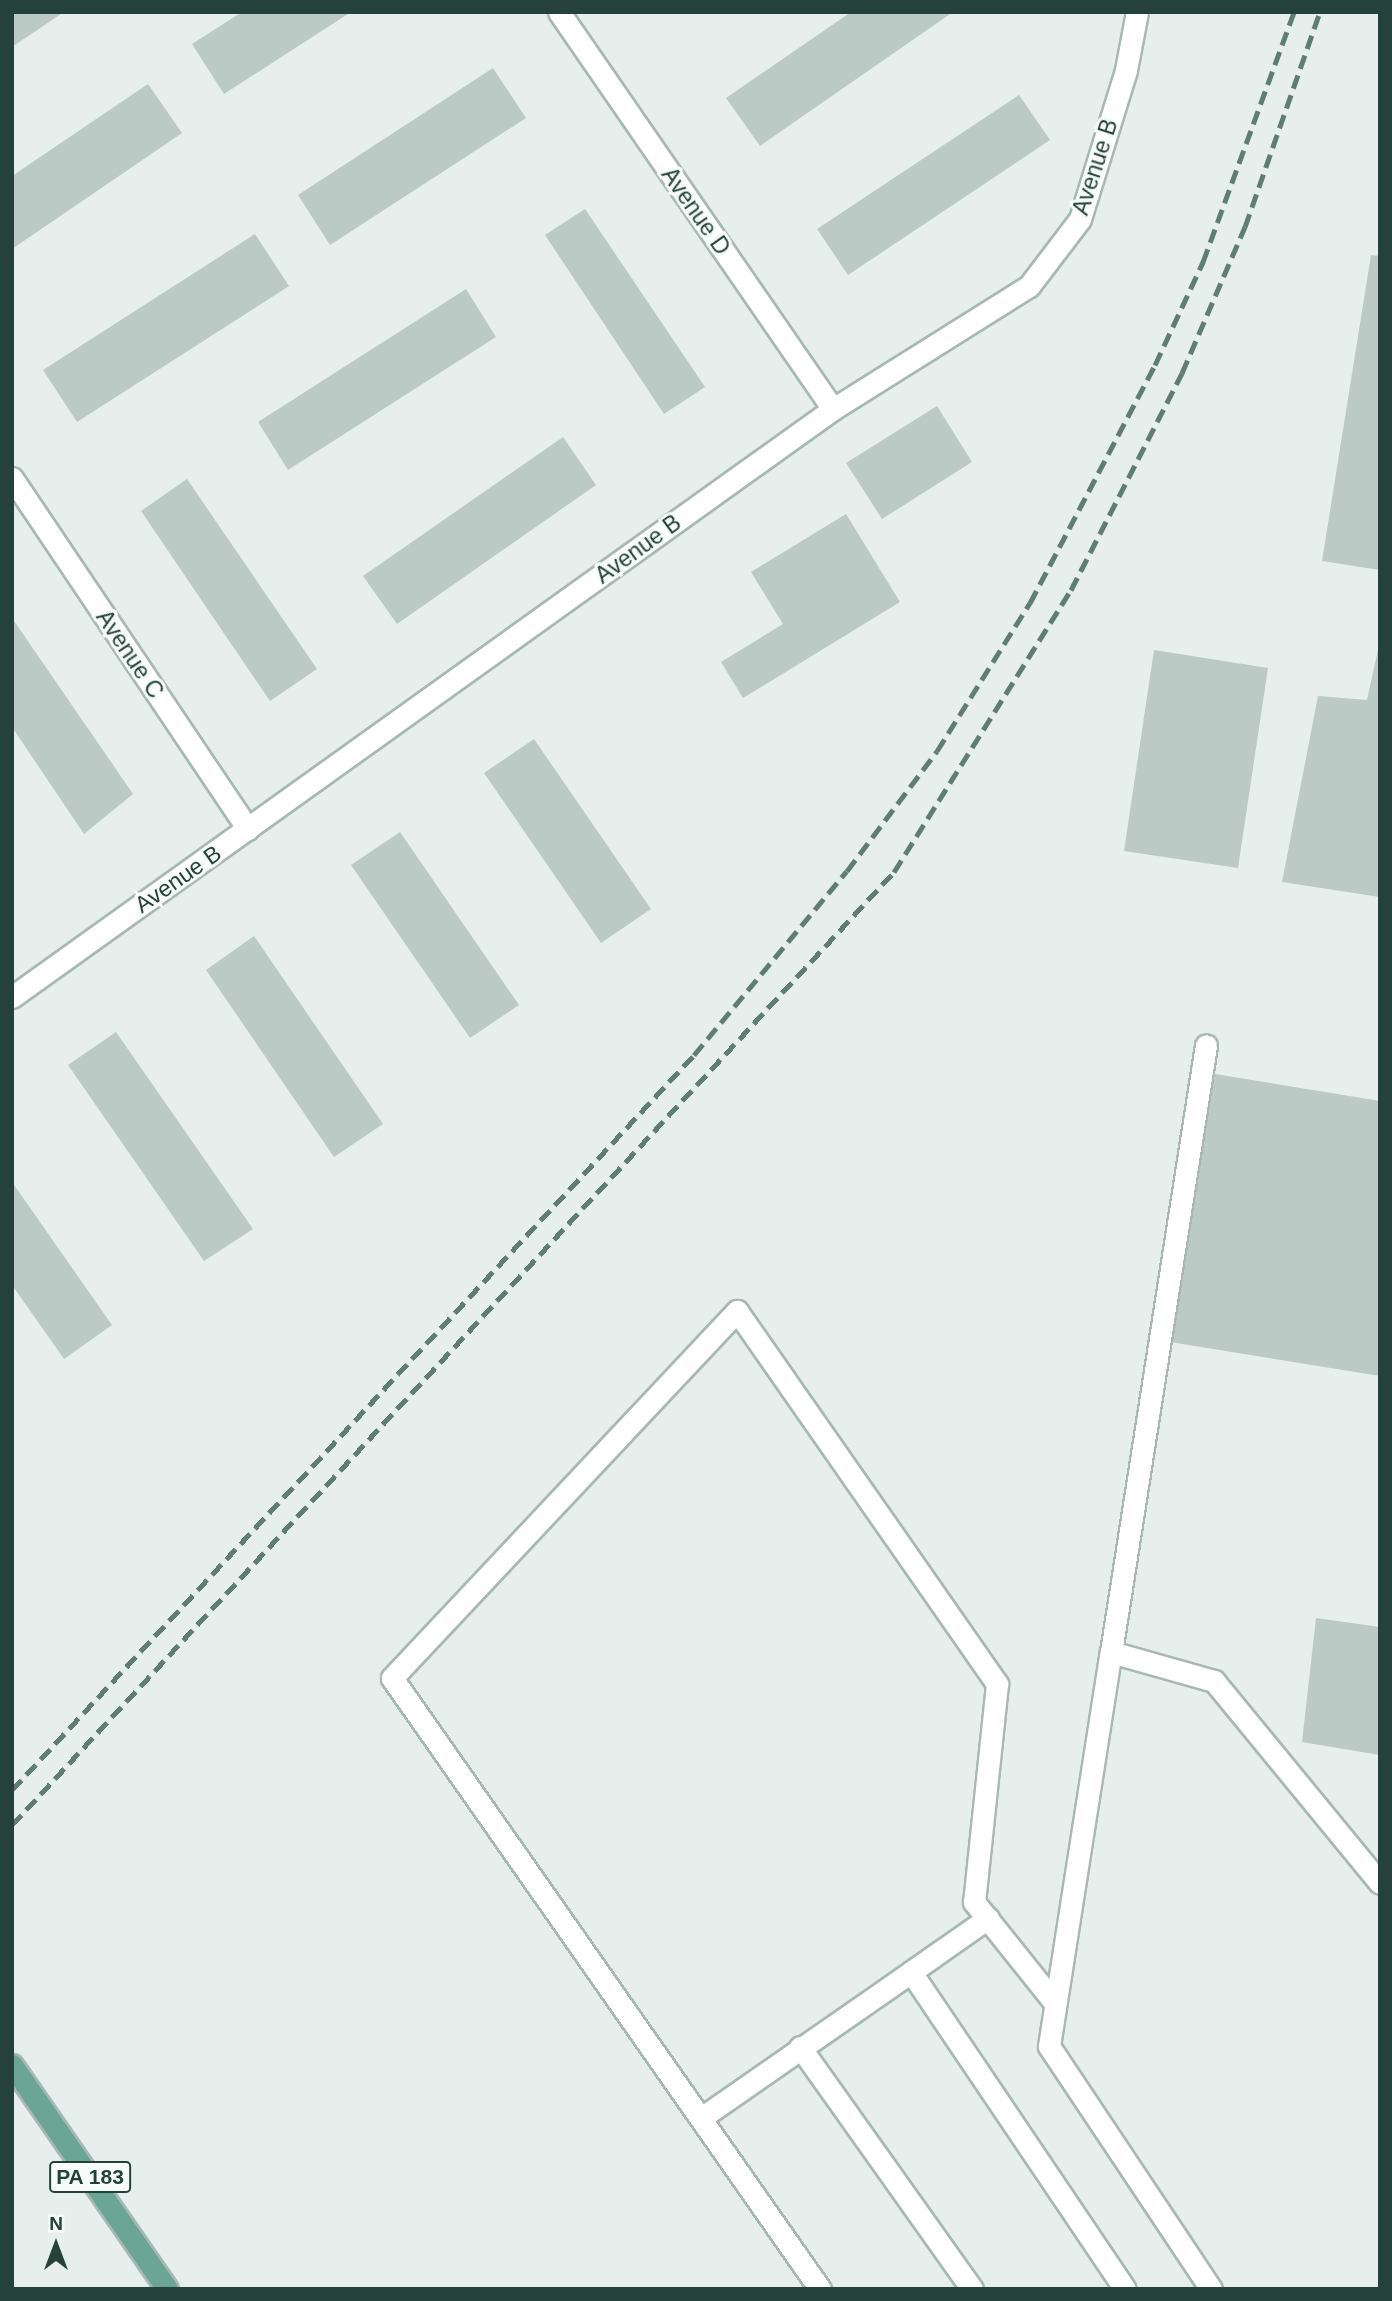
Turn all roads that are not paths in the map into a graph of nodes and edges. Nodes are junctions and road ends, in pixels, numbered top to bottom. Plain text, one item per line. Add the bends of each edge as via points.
1 (559, 12) edge
2 (1137, 12) edge
3 (833, 409) junction
4 (12, 478) edge
5 (248, 829) junction
6 (12, 997) edge
7 (1206, 1045) dead end
8 (1111, 1652) junction
9 (1380, 1883) edge
10 (988, 1918) junction
11 (911, 1972) junction
12 (1055, 2003) junction
13 (800, 2047) junction
14 (12, 2065) edge
15 (701, 2118) junction
16 (167, 2289) edge
17 (820, 2289) edge
18 (972, 2289) edge
19 (1125, 2289) edge
20 (1211, 2289) edge

1 - 3 street, Avenue D
2 - 3 street, Avenue B via 1126,69 1080,219 1029,286
3 - 5 street, Avenue B
4 - 5 street, Avenue C
5 - 6 street, Avenue B
7 - 8 street
8 - 9 street via 1214,1681
8 - 12 street
10 - 11 street
10 - 12 street
10 - 15 street via 974,1902 997,1684 737,1311 391,1678
11 - 13 street
11 - 19 street
12 - 20 street via 1049,2046
13 - 15 street
13 - 18 street
14 - 16 main road, PA 183
15 - 17 street

